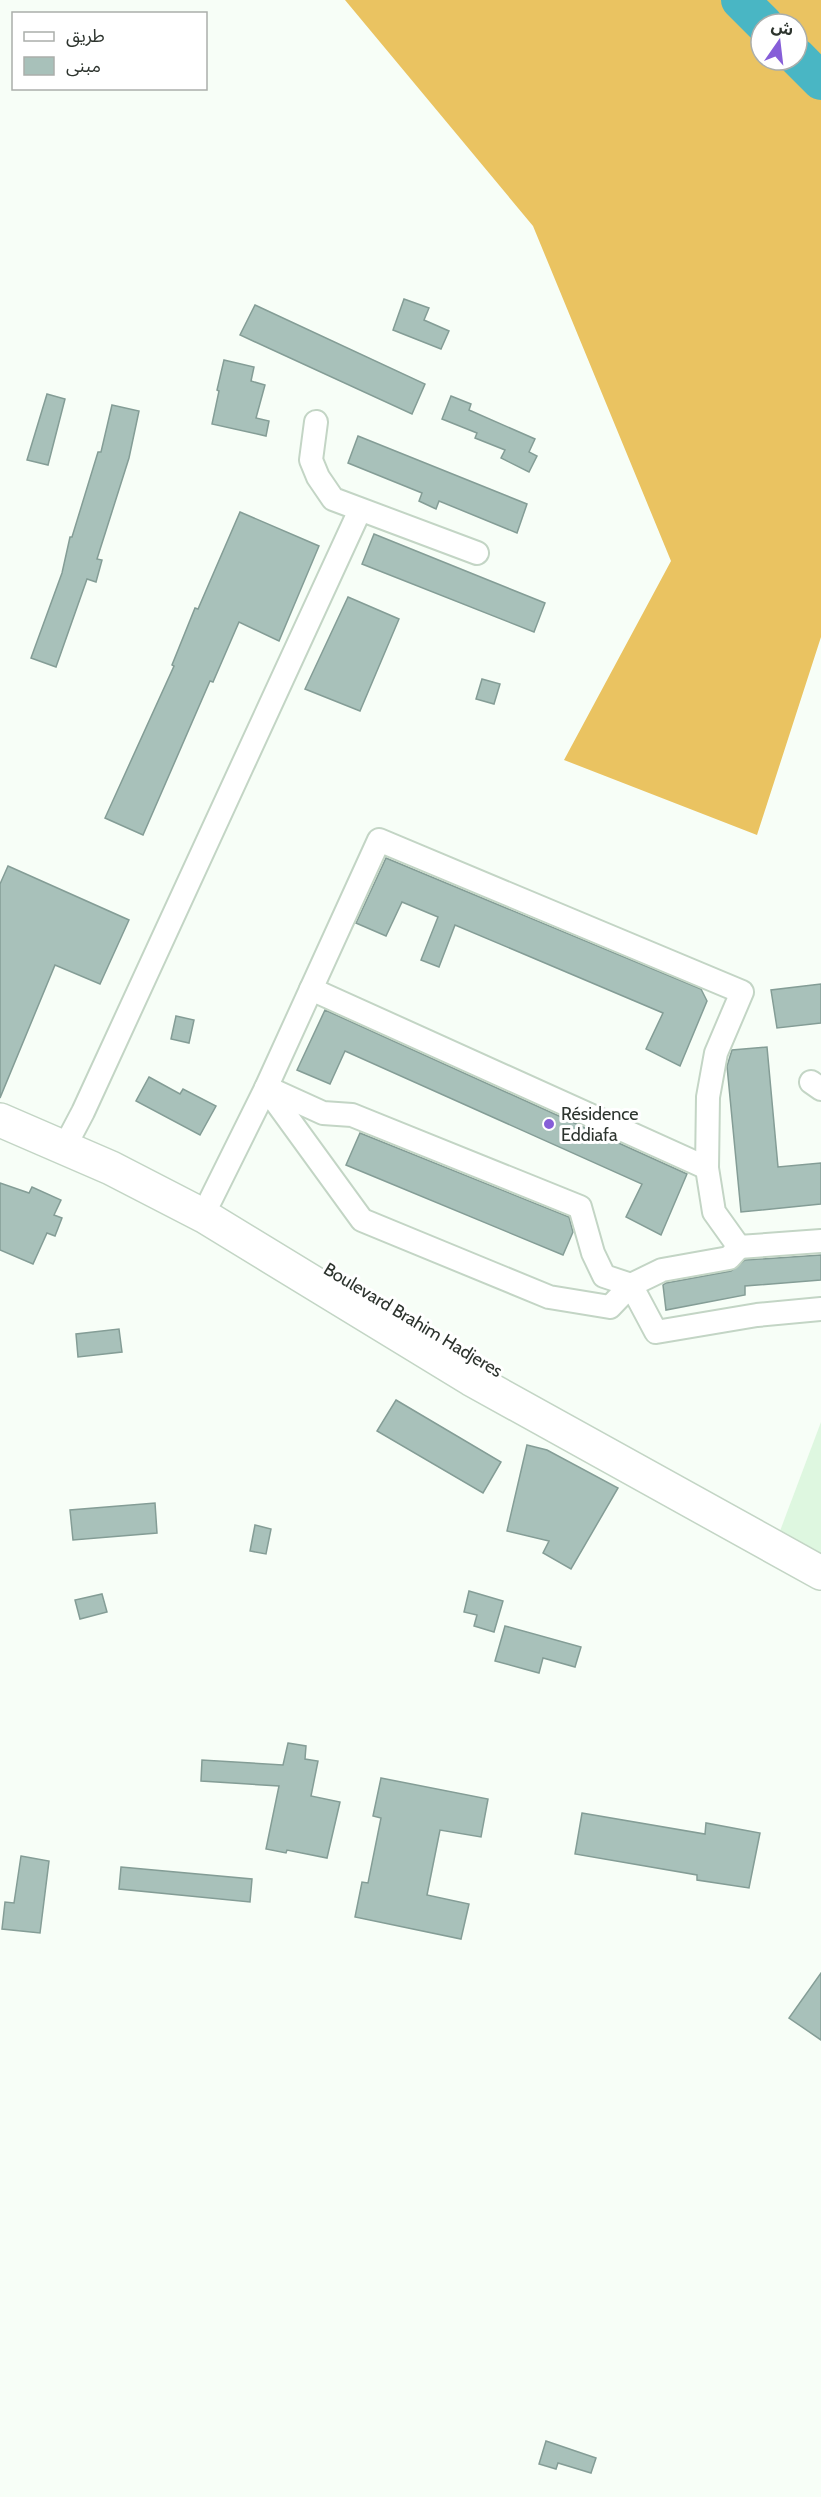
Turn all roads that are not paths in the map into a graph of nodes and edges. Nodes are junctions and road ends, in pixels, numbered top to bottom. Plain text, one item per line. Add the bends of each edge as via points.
1 (316, 422) dead end
2 (360, 510) junction
3 (477, 553) dead end
4 (311, 989) junction
5 (266, 1088) junction
6 (0, 1099) edge
7 (0, 1120) edge
8 (68, 1139) junction
9 (707, 1168) junction
10 (211, 1199) junction
11 (821, 1240) edge
12 (739, 1247) junction
13 (631, 1285) junction
14 (821, 1309) edge
15 (821, 1550) edge
16 (821, 1573) edge

1 - 2 street via 311,460 318,477 333,499
2 - 3 street
2 - 8 street
4 - 5 street
4 - 9 street
4 - 9 street via 379,840 742,992 716,1053 708,1097
5 - 10 street
5 - 13 street via 323,1113 351,1115 580,1207 604,1276
5 - 13 street via 362,1221 549,1298 610,1307
6 - 8 main road, Boulevard Brahim Hadjeres
7 - 8 main road
8 - 10 main road, Boulevard Brahim Hadjeres
8 - 16 main road via 111,1168 204,1216 471,1379
9 - 12 street via 714,1212
10 - 15 main road, Boulevard Brahim Hadjeres via 485,1364
11 - 12 street
12 - 13 street via 729,1258 662,1270
13 - 14 street via 656,1332

